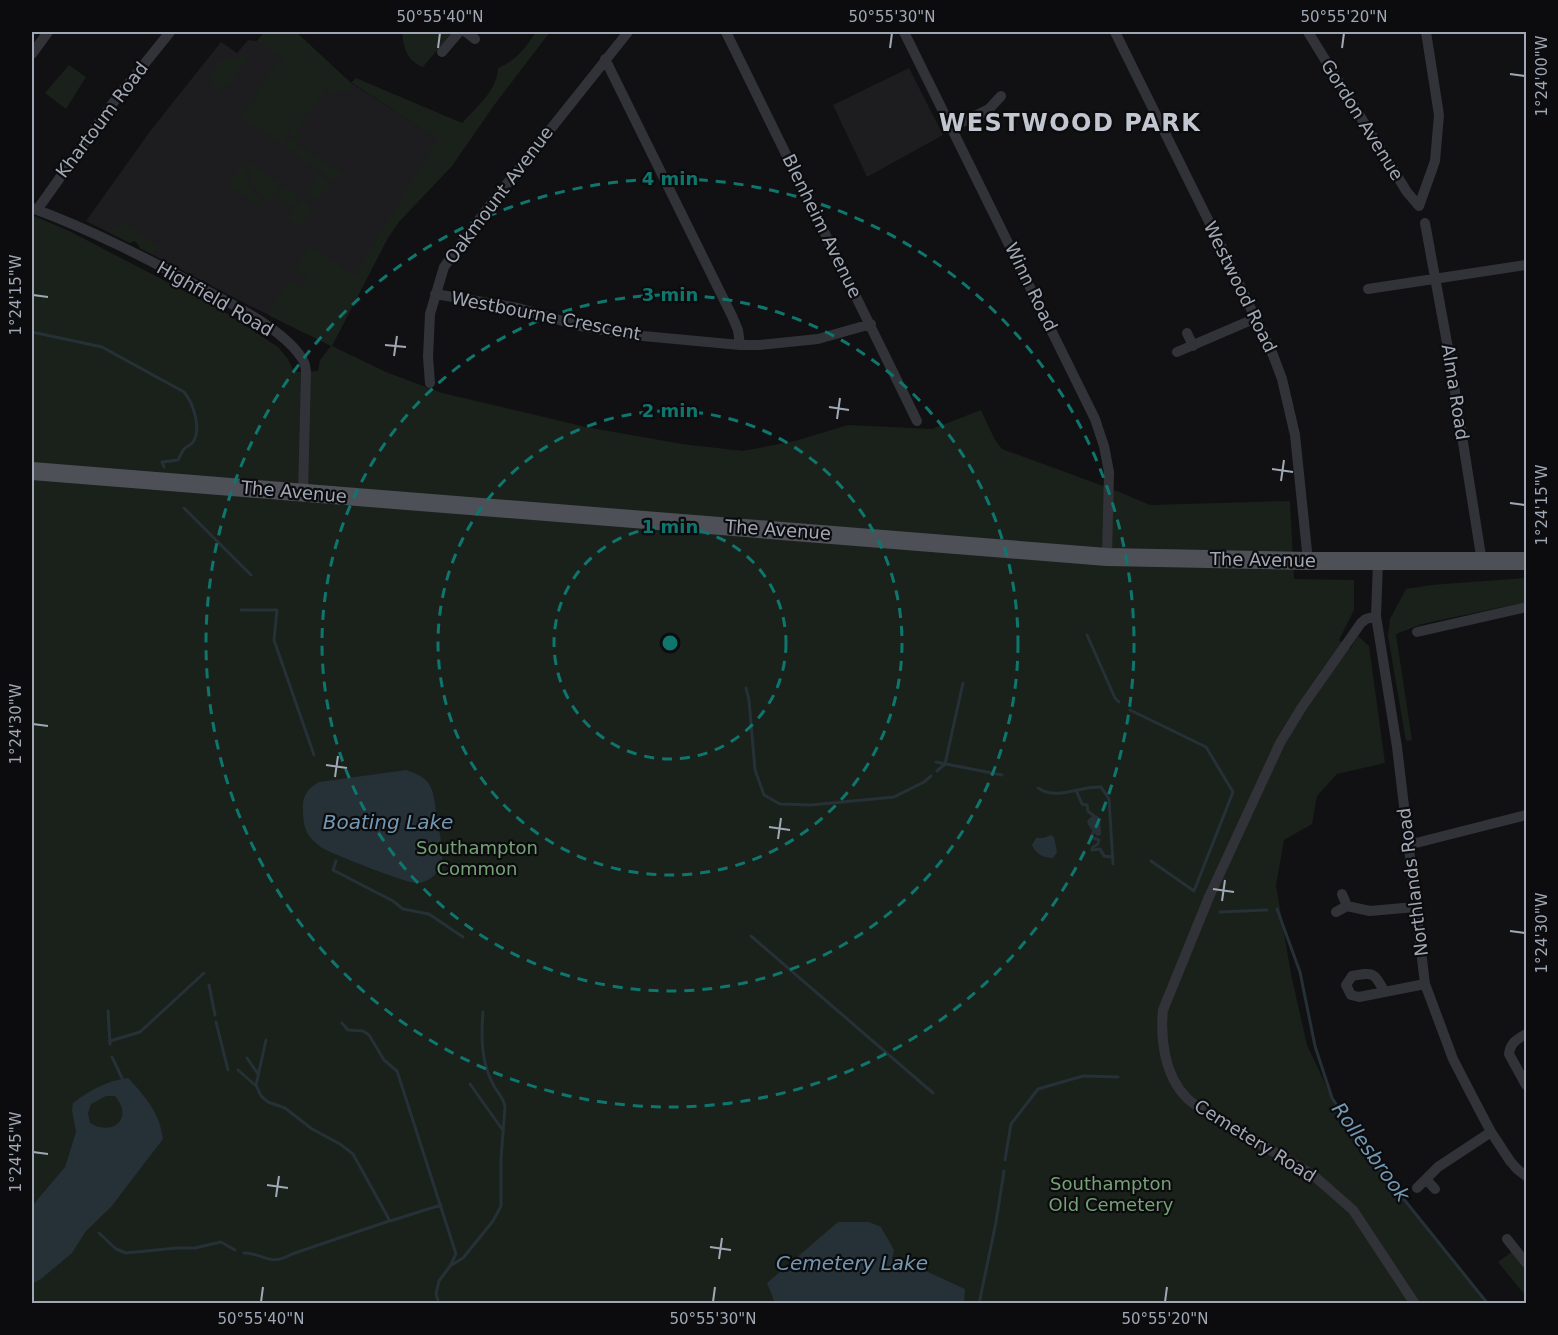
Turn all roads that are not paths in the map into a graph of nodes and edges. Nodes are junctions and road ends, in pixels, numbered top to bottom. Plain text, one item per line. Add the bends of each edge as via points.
1 (48, 32) edge
2 (170, 32) edge
3 (459, 32) edge
4 (628, 32) edge
5 (726, 32) edge
6 (904, 32) edge
7 (1115, 32) edge
8 (1426, 32) edge
9 (1313, 34) edge
10 (442, 52) dead end
11 (32, 54) edge
12 (605, 59) junction
13 (1001, 96) dead end
14 (952, 127) junction
15 (34, 209) edge
16 (1425, 223) dead end
17 (1527, 265) edge
18 (1437, 279) junction
19 (1368, 289) dead end
20 (435, 294) junction
21 (1256, 318) junction
22 (871, 324) junction
23 (1187, 333) dead end
24 (740, 345) junction
25 (1193, 346) junction
26 (1177, 352) dead end
27 (430, 383) dead end
28 (917, 421) dead end
29 (32, 471) edge
30 (303, 493) junction
31 (1107, 556) junction
32 (1308, 561) junction
33 (1378, 561) junction
34 (1527, 561) edge
35 (1482, 562) junction
36 (1527, 607) edge
37 (1376, 616) junction
38 (1417, 632) dead end
39 (1527, 815) edge
40 (1408, 845) junction
41 (1342, 894) dead end
42 (1347, 906) junction
43 (1415, 907) junction
44 (1336, 912) dead end
45 (1425, 984) junction
46 (1384, 992) dead end
47 (1527, 1034) edge
48 (1527, 1085) edge
49 (1491, 1132) junction
50 (1527, 1176) edge
51 (1426, 1179) junction
52 (1417, 1188) dead end
53 (1435, 1189) dead end
54 (1507, 1239) dead end
55 (1527, 1263) edge
56 (1415, 1304) edge

1 - 11 street
2 - 15 street, Khartoum Road
3 - 10 street
4 - 12 street, Oakmount Avenue
5 - 22 street, Blenheim Avenue
6 - 14 street, Winn Road
7 - 21 street, Westwood Road
8 - 9 street, Gordon Avenue via 1439,115 1434,161 1419,206
12 - 20 street, Oakmount Avenue via 444,267
12 - 24 street via 732,316
13 - 14 street via 989,108
14 - 31 street, Winn Road via 1095,419 1109,472
15 - 30 street, Highfield Road via 156,264 235,306 268,327 303,358
16 - 18 street, Alma Road
17 - 18 street
18 - 19 street
18 - 35 street, Alma Road
20 - 24 street, Westbourne Crescent via 518,308 590,328
20 - 27 street, Oakmount Avenue via 428,332
21 - 25 street
21 - 32 street, Westwood Road via 1282,379 1292,420
22 - 24 street, Westbourne Crescent via 818,339
22 - 28 street, Blenheim Avenue
23 - 25 street
25 - 26 street
29 - 30 main road, The Avenue
30 - 31 main road, The Avenue
31 - 32 main road, The Avenue
32 - 33 main road, The Avenue
33 - 35 main road, The Avenue
33 - 37 street, Northlands Road
34 - 35 main road, The Avenue
36 - 38 street
37 - 40 street, Northlands Road
37 - 56 street, Cemetery Road via 1360,624 1280,743 1209,897 1163,1010 1161,1029 1174,1081 1185,1097 1313,1175 1353,1210
39 - 40 street
40 - 43 street, Northlands Road
41 - 42 street
42 - 43 street via 1370,912
42 - 44 street
43 - 45 street, Northlands Road
45 - 46 street
45 - 49 street, Northlands Road via 1453,1059
47 - 48 street via 1514,1041 1509,1054
49 - 50 street, Northlands Road via 1510,1161
49 - 51 street
51 - 52 street
51 - 53 street
54 - 55 street

